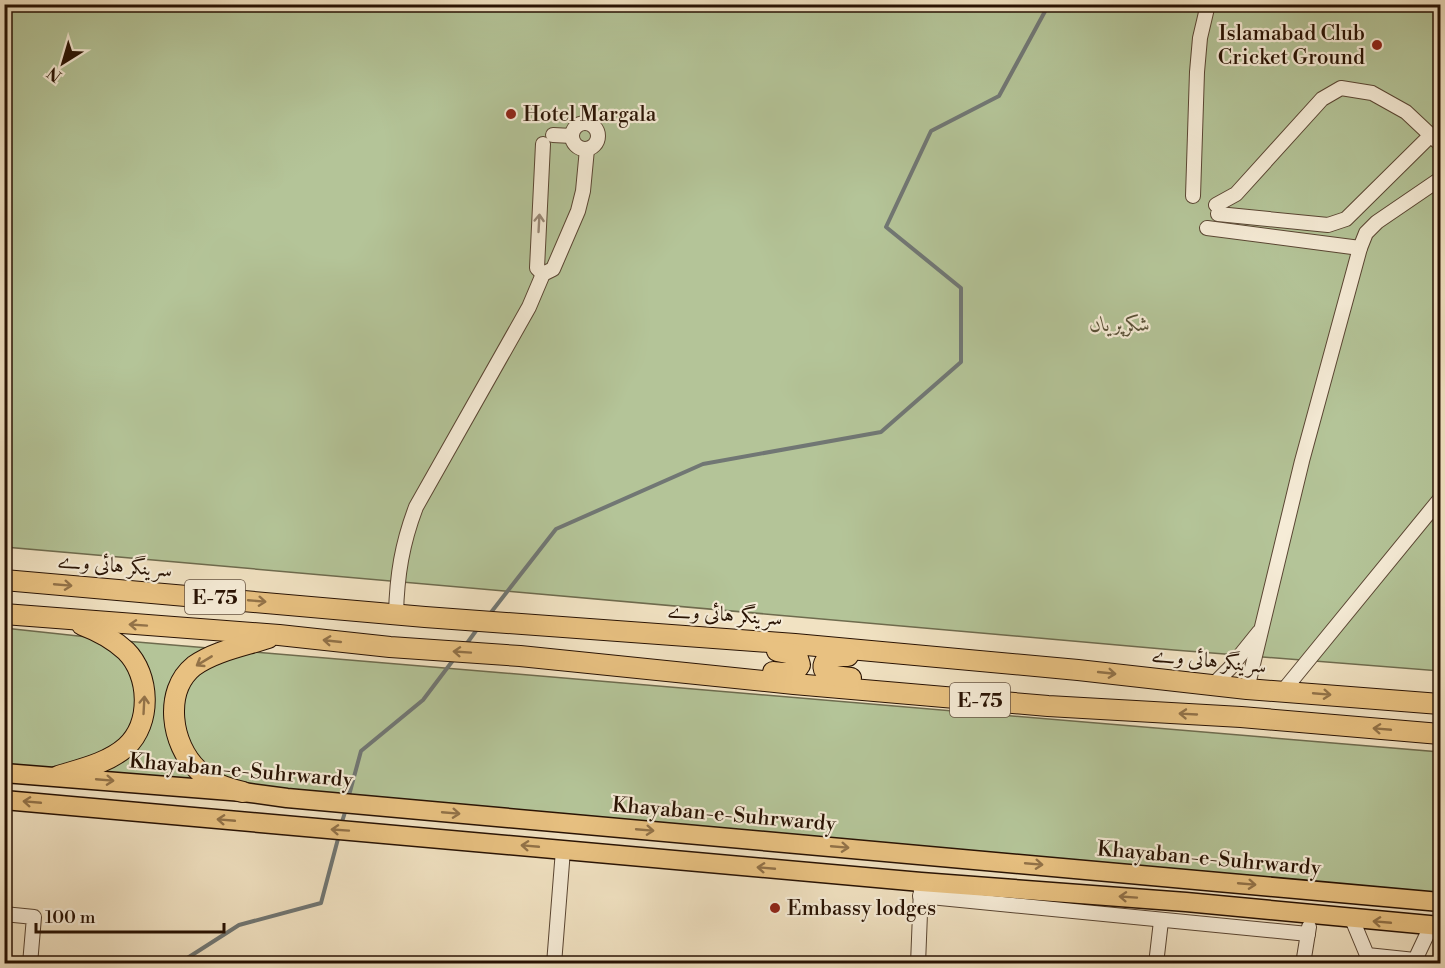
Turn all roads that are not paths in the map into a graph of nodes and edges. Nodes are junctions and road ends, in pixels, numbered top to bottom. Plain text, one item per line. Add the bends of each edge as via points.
1 (1208, 4) edge
2 (572, 136) junction
3 (1436, 140) edge
4 (587, 149) junction
5 (1440, 179) edge
6 (1193, 196) dead end
7 (1207, 228) dead end
8 (1360, 248) junction
9 (543, 274) junction
10 (1440, 499) edge
11 (4, 580) edge
12 (4, 614) edge
13 (396, 614) junction
14 (66, 620) junction
15 (551, 625) junction
16 (1262, 629) junction
17 (279, 635) junction
18 (572, 662) junction
19 (1078, 670) junction
20 (1213, 685) junction
21 (1247, 689) junction
22 (1284, 691) junction
23 (1440, 704) edge
24 (1048, 706) junction
25 (1440, 734) edge
26 (4, 772) edge
27 (58, 776) junction
28 (243, 792) junction
29 (4, 800) edge
30 (414, 809) junction
31 (404, 835) junction
32 (563, 850) junction
33 (1189, 878) junction
34 (920, 889) junction
35 (1186, 902) junction
36 (1440, 902) edge
37 (4, 914) edge
38 (1310, 915) junction
39 (1352, 919) junction
40 (1161, 921) junction
41 (1436, 926) edge
42 (1308, 934) junction
43 (30, 963) edge
44 (554, 963) edge
45 (918, 963) edge
46 (1156, 963) edge
47 (1303, 963) edge

1 - 6 street via 1197,65
2 - 4 street via 577,147
2 - 4 street via 581,123 594,126 598,138
9 -> 2 street via 537,268 548,140
3 - 3 street via 1406,112 1371,93 1341,88 1322,99 1217,210 1336,224
4 - 9 street via 578,211 553,269
5 - 8 street via 1377,222 1366,233
7 - 8 street
8 - 16 street via 1302,461
9 - 13 street via 529,308 416,507 397,577
10 - 22 street
11 -> 13 highway, سرینگر ہائی وے / E-75
12 - 14 highway, E-75
13 - 15 highway, سرینگر ہائی وے / E-75
17 -> 14 highway, E-75
27 -> 14 highway via 118,753 136,735 144,714 142,681 127,652 95,630
15 - 18 highway via 585,634 789,652 801,662 790,673 616,658
15 - 19 highway, سرینگر ہائی وے / E-75
16 - 20 street
16 - 21 street
18 -> 17 highway, E-75
17 -> 28 highway via 211,656 194,667 185,675 174,708 176,734 186,757 211,781
18 - 24 highway, E-75
19 -> 20 highway, سرینگر ہائی وے / E-75
19 - 24 highway via 1041,674 837,655 829,656 824,663 832,676 1006,692
20 - 21 highway, سرینگر ہائی وے / E-75
21 - 22 highway, سرینگر ہائی وے / E-75
22 -> 23 highway, سرینگر ہائی وے / E-75
25 -> 24 highway, E-75
26 - 27 main road, Khayaban-e-Suhrwardy
27 -> 28 main road, Khayaban-e-Suhrwardy
28 - 30 main road, Khayaban-e-Suhrwardy
31 -> 29 main road
30 - 31 main road
30 -> 33 main road, Khayaban-e-Suhrwardy
32 -> 31 main road
34 -> 32 main road
32 - 44 street
33 - 35 main road
33 -> 36 main road, Khayaban-e-Suhrwardy
35 -> 34 main road
34 - 40 street
34 - 45 street
35 - 38 main road
37 - 43 street via 34,917
38 - 39 main road
38 - 42 street
41 -> 39 main road
39 - 41 street via 1367,956 1415,960
40 - 42 street
40 - 46 street
42 - 47 street

